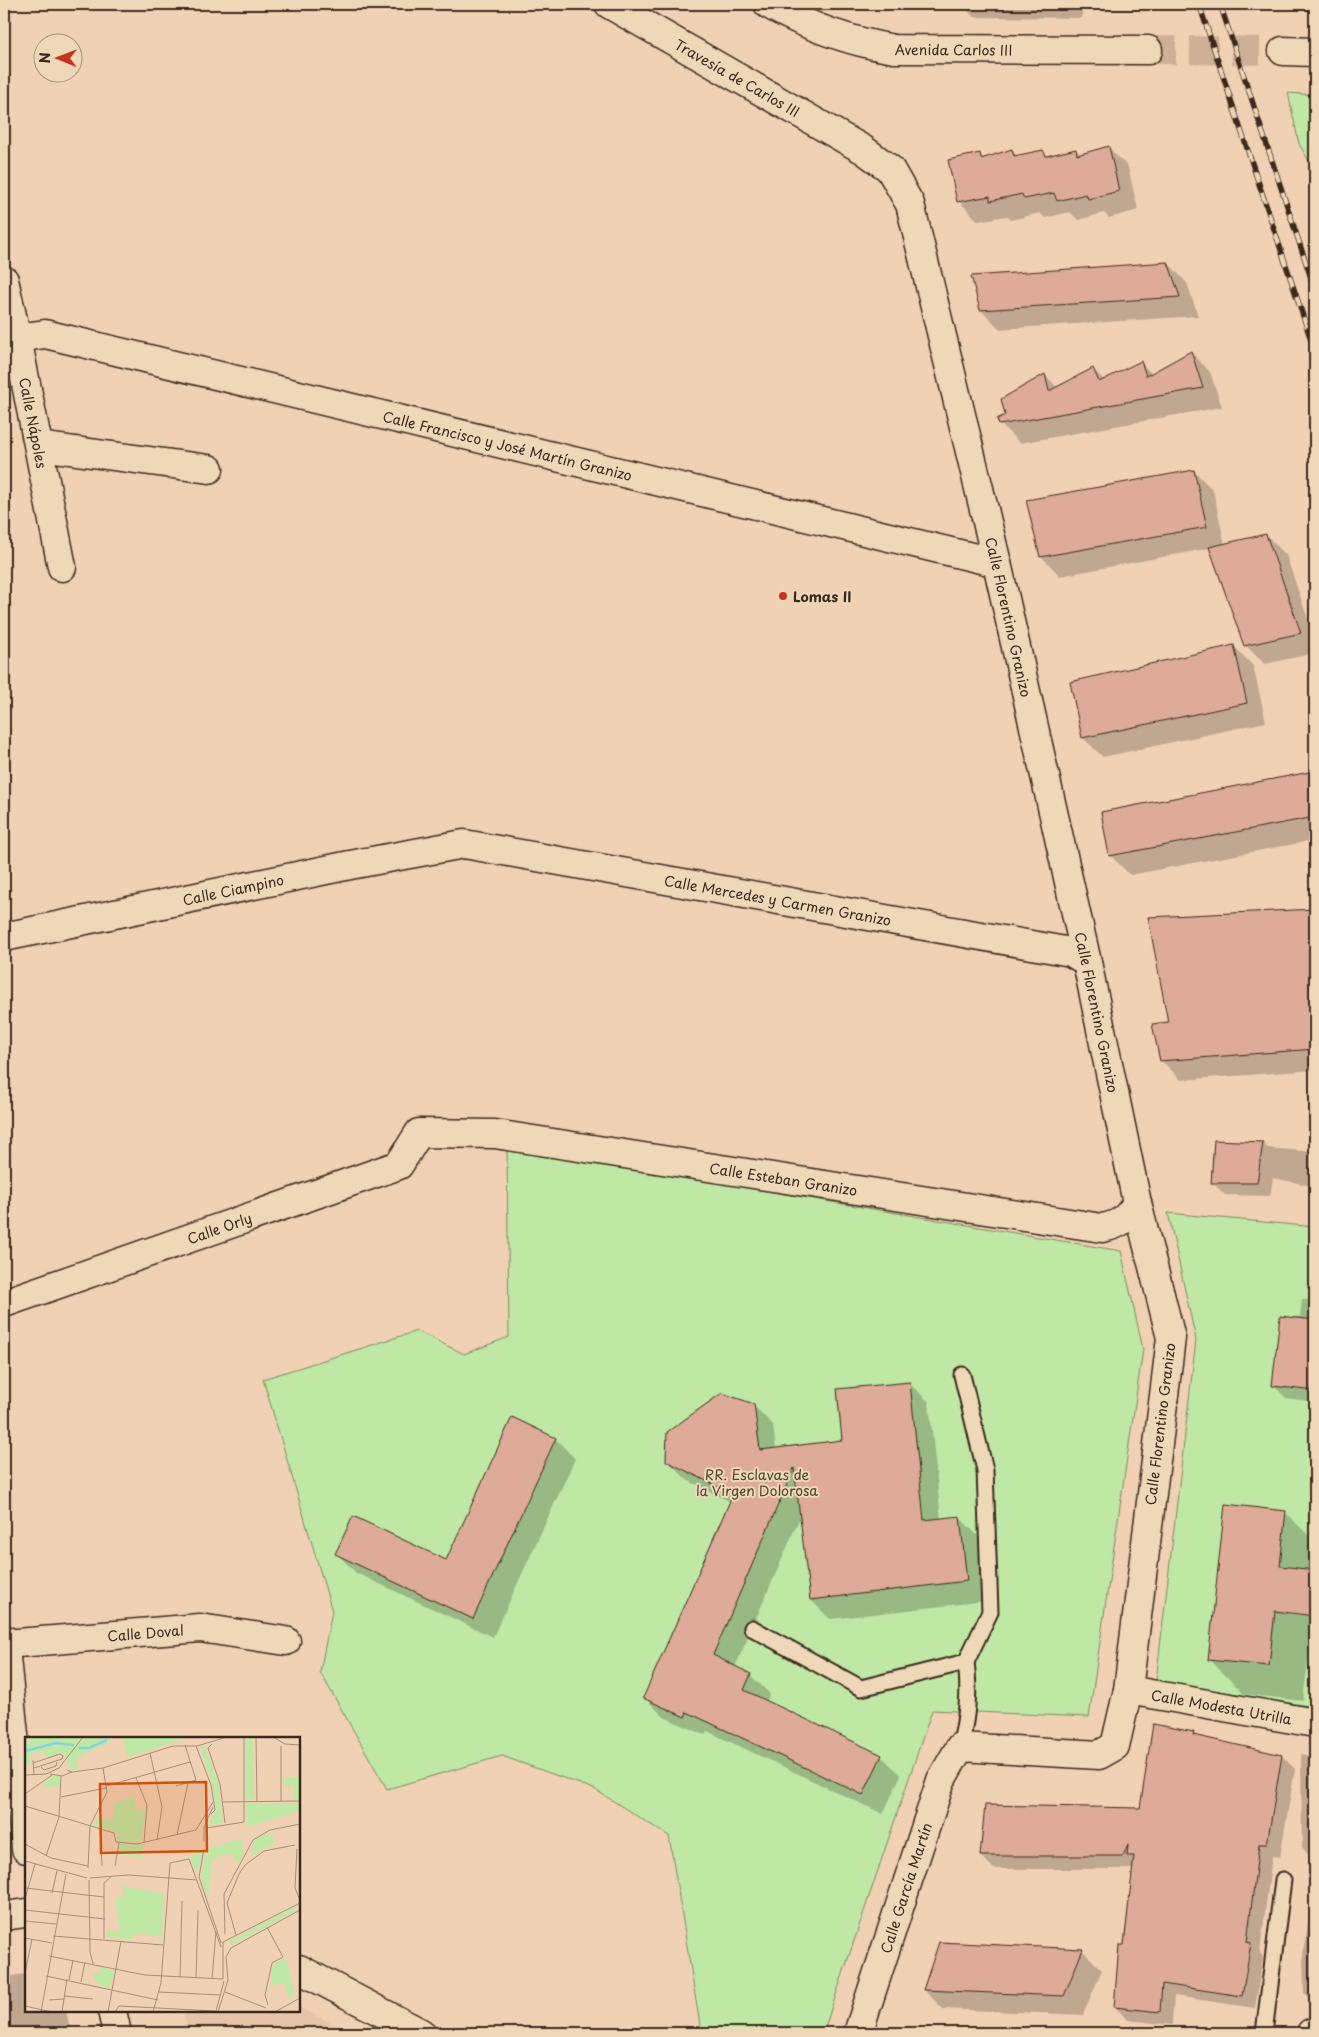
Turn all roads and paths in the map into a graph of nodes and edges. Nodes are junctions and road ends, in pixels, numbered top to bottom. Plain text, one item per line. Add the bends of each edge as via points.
1 (610, 4) edge
2 (768, 4) edge
3 (1148, 50) tunnel mouth
4 (1283, 51) tunnel mouth
5 (1315, 52) edge
6 (864, 150) joint
7 (4, 280) edge
8 (18, 338) junction
9 (39, 446) junction
10 (209, 468) dead end
11 (997, 563) junction
12 (62, 567) dead end
13 (464, 844) joint
14 (4, 937) edge
15 (1087, 962) junction
16 (419, 1133) joint
17 (1137, 1203) junction
18 (4, 1303) edge
19 (962, 1375) dead end
20 (752, 1628) dead end
21 (286, 1641) dead end
22 (4, 1642) edge
23 (966, 1662) junction
24 (1128, 1690) junction
25 (1315, 1723) edge
26 (960, 1747) junction
27 (25, 1840) edge
28 (1283, 1880) dead end
29 (25, 1913) edge
30 (4, 1916) edge
31 (300, 1970) edge
32 (112, 2012) edge
33 (117, 2033) edge
34 (421, 2033) edge
35 (858, 2033) edge
36 (1264, 2033) edge
37 (1311, 2033) edge
38 (1315, 2033) edge

1 - 6 street, Travesía de Carlos III
2 - 3 street, Avenida Carlos III via 826,32 858,43 894,49
4 - 5 street
6 - 11 street, Calle Florentino Granizo via 890,169 910,204
7 - 8 street, Calle Nápoles
8 - 9 street, Calle Nápoles
8 - 11 street, Calle Francisco y José Martín Granizo via 44,334
9 - 10 street
9 - 12 street, Calle Nápoles
11 - 15 street, Calle Florentino Granizo
13 - 14 street, Calle Ciampino
13 - 15 street, Calle Mercedes y Carmen Granizo via 1071,952
15 - 17 street, Calle Florentino Granizo
16 - 17 street, Calle Esteban Granizo via 495,1134 1102,1228 1115,1226
16 - 18 street, Calle Orly via 399,1165
17 - 24 street, Calle Florentino Granizo via 1171,1338
19 - 23 lane via 984,1470 990,1612
20 - 23 lane via 861,1688
21 - 22 street, Calle Doval via 200,1628
22 - 27 street
23 - 26 lane via 970,1687
24 - 25 street, Calle Modesta Utrilla
24 - 26 street, Calle Florentino Granizo via 1115,1746 1098,1755
26 - 35 street, Calle García Martín via 941,1780
28 - 36 lane
29 - 30 street
31 - 34 street
32 - 33 street
37 - 38 street

